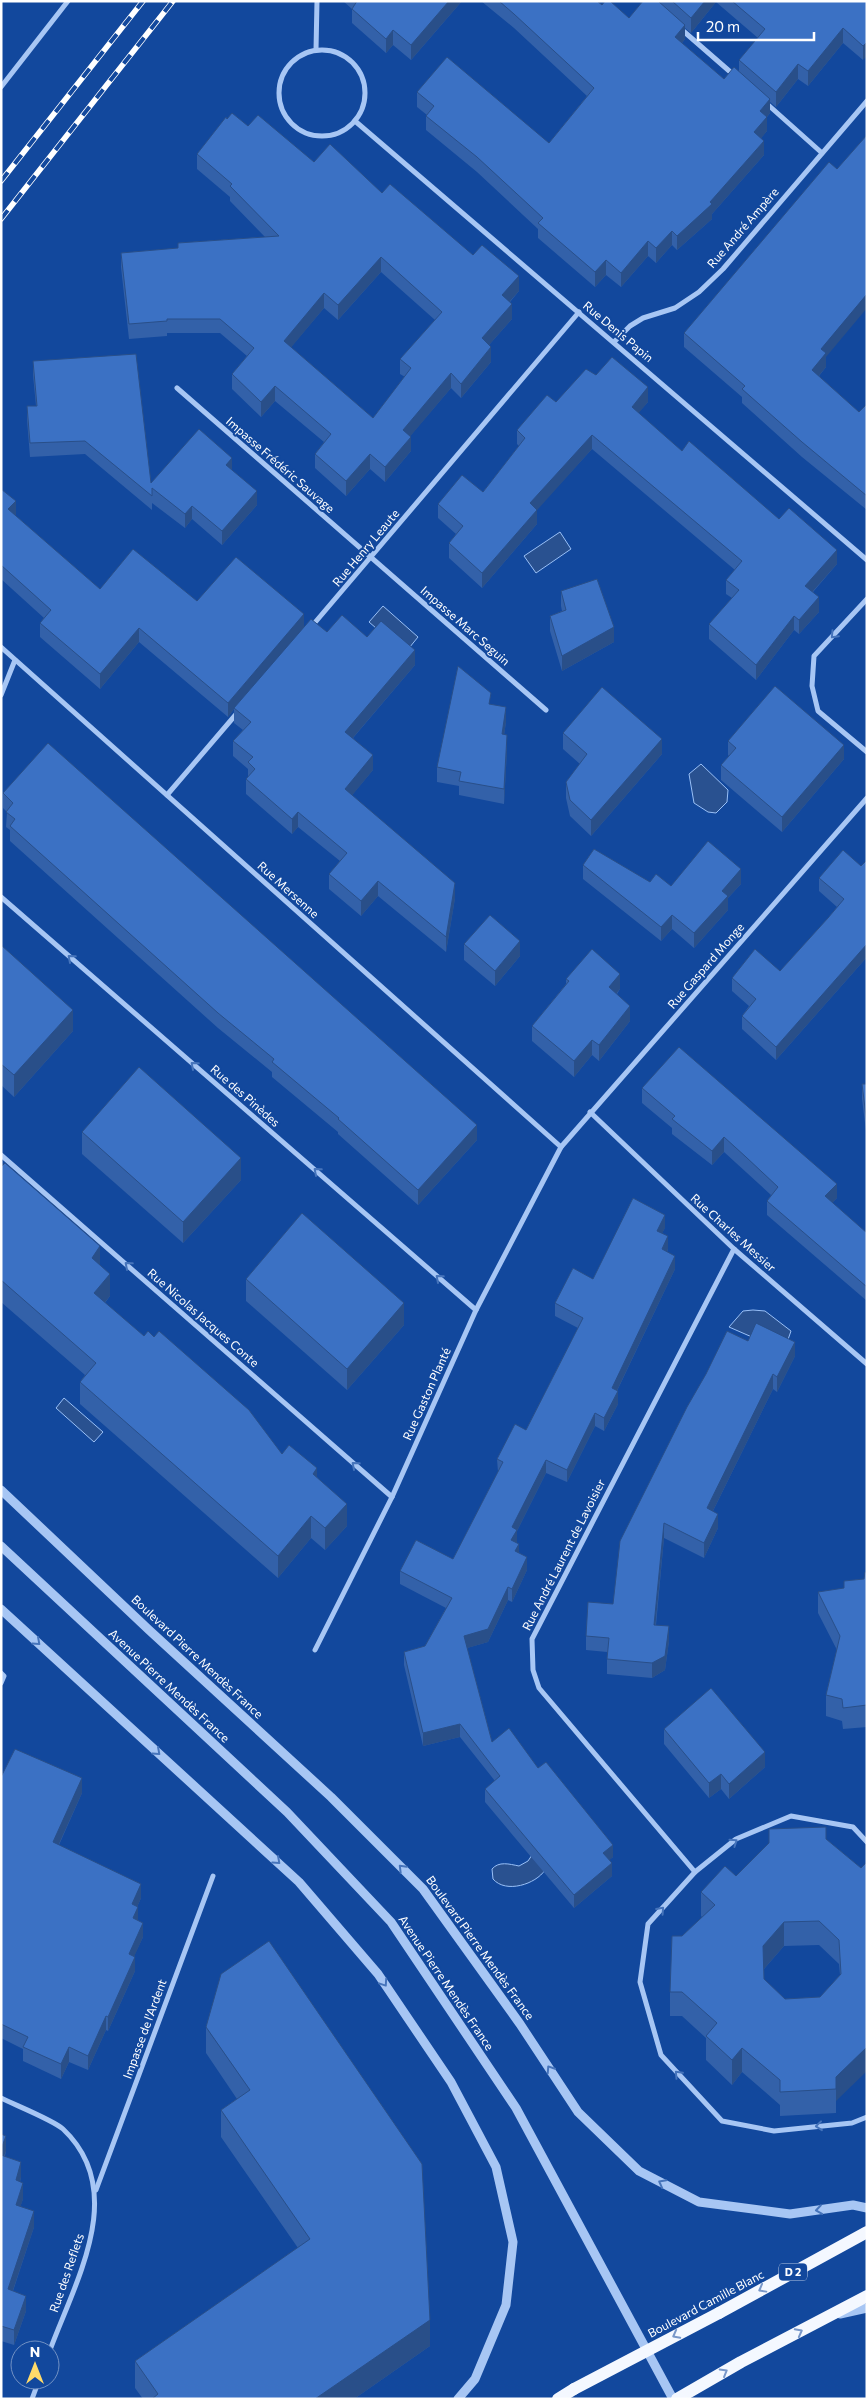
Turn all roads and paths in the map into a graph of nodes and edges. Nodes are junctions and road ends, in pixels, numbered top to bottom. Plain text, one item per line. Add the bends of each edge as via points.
1 (68, 1) edge
2 (317, 1) edge
3 (677, 26) edge
4 (316, 50) junction
5 (742, 83) edge
6 (1, 87) edge
7 (757, 96) edge
8 (867, 100) edge
9 (355, 121) junction
10 (822, 153) junction
11 (578, 312) junction
12 (614, 342) junction
13 (177, 388) dead end
14 (371, 558) junction
15 (867, 560) edge
16 (867, 599) edge
17 (307, 632) edge
18 (1, 647) edge
19 (15, 660) junction
20 (1, 695) edge
21 (244, 706) edge
22 (546, 710) dead end
23 (867, 752) edge
24 (168, 795) junction
25 (867, 798) edge
26 (1, 897) edge
27 (590, 1112) junction
28 (561, 1147) junction
29 (1, 1155) edge
30 (734, 1248) junction
31 (476, 1310) junction
32 (867, 1364) edge
33 (1, 1490) edge
34 (392, 1497) junction
35 (1, 1546) edge
36 (1, 1609) edge
37 (315, 1650) dead end
38 (3, 1674) edge
39 (1, 1683) edge
40 (867, 1842) edge
41 (695, 1872) junction
42 (213, 1876) dead end
43 (1, 2098) edge
44 (867, 2117) edge
45 (96, 2190) junction
46 (867, 2208) edge
47 (867, 2232) edge
48 (867, 2296) edge
49 (867, 2308) edge
50 (830, 2316) junction
51 (54, 2340) edge
52 (458, 2399) edge
53 (558, 2399) edge
54 (673, 2399) edge
55 (677, 2399) edge

1 - 6 street
2 - 4 street
3 - 5 street
4 - 9 street via 338,52 353,63 364,82 364,100
4 - 9 street via 296,57 284,70 278,87 281,109 294,127 314,136 331,135
7 - 10 street
8 - 10 street, Rue André Ampère
9 - 11 street, Rue Denis Papin
10 - 12 street, Rue André Ampère via 723,269 698,292 675,308 643,318
11 - 12 street, Rue Denis Papin
11 - 14 street, Rue Henry Leaute
12 - 15 street, Rue Denis Papin
13 - 14 street, Impasse Frédéric Sauvage
14 - 17 street, Rue Henry Leaute
14 - 22 street, Impasse Marc Seguin
16 -> 23 street via 814,656 812,686 818,711
18 - 19 street, Rue Mersenne
19 - 20 street
19 - 24 street, Rue Mersenne
21 - 24 street
24 - 28 street, Rue Mersenne
25 - 27 street, Rue Gaspard Monge
31 -> 26 street, Rue des Pinèdes
27 - 28 street, Rue Gaspard Monge
27 - 30 street, Rue Charles Messier
28 - 31 street, Rue Gaston Planté
34 -> 29 street, Rue Nicolas Jacques Conte
30 - 32 street, Rue Charles Messier
30 - 41 street, Rue André Laurent de Lavoisier via 532,1639 533,1670 539,1688
31 - 34 street, Rue Gaston Planté
46 -> 33 street, Boulevard Pierre Mendès France via 854,2205 790,2214 698,2202 639,2171 578,2112 520,2024 423,1889 331,1797
34 - 37 street, Rue Gaston Planté
35 - 54 street, Avenue Pierre Mendès France via 286,1812 391,1922 516,2108
36 -> 52 street via 299,1882 378,1974 451,2082 496,2167 513,2242 506,2305 475,2379
38 - 39 street
41 -> 40 street via 736,1839 791,1816 852,1826
44 -> 41 street via 852,2123 774,2131 722,2121 661,2055 640,1982 648,1924
42 - 45 street, Impasse de l'Ardent
43 - 45 street, Rue des Reflets via 62,2128 89,2165
45 - 51 street, Rue des Reflets via 94,2222 86,2256
47 -> 53 main road, Boulevard Camille Blanc / D 2, bridge
48 - 50 main road
49 - 50 street
55 -> 50 main road

